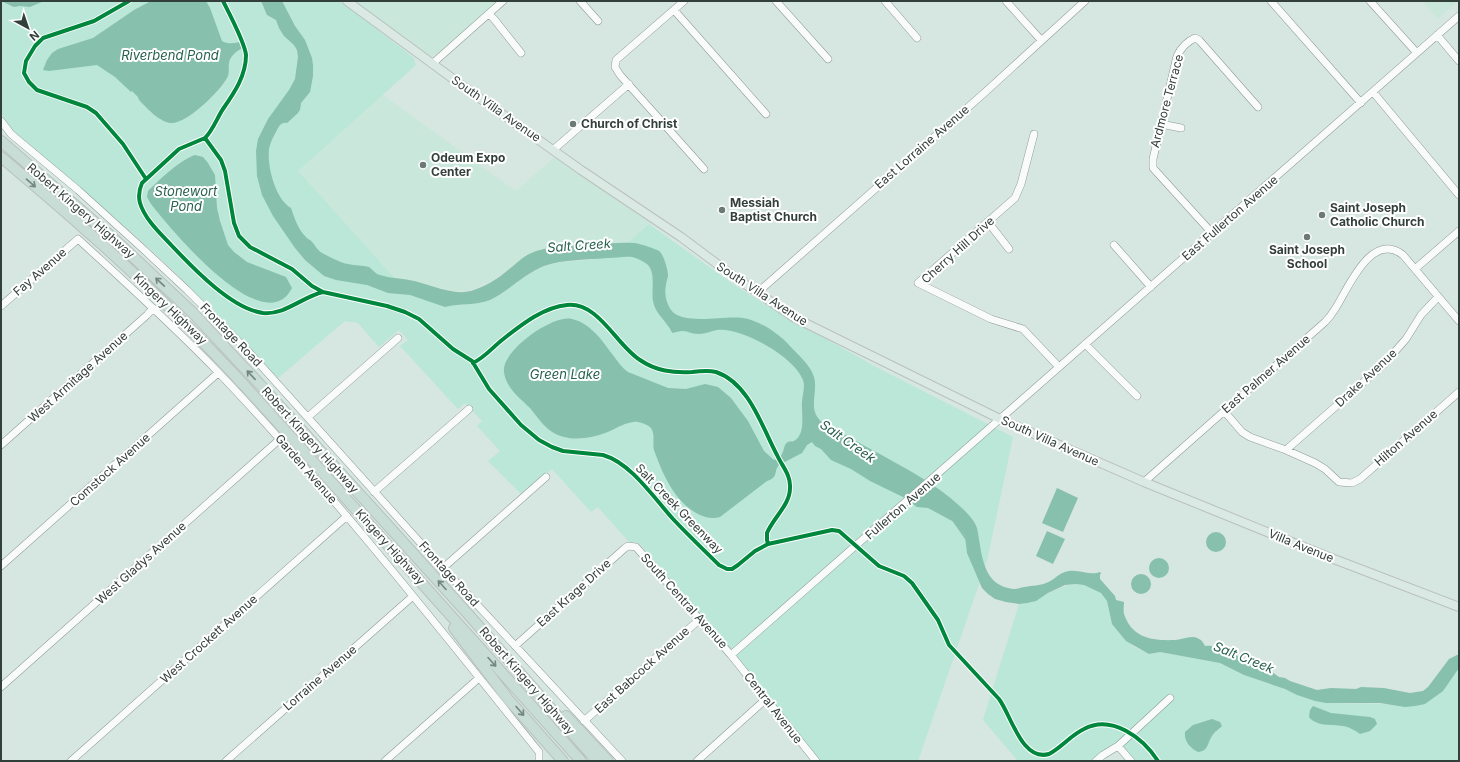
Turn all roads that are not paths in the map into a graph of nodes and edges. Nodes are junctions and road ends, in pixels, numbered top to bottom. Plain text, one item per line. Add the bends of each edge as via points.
1 (347, 1) edge
2 (503, 1) edge
3 (580, 1) edge
4 (684, 1) edge
5 (776, 1) edge
6 (886, 1) edge
7 (1006, 1) edge
8 (1085, 1) edge
9 (1271, 1) edge
10 (1370, 1) edge
11 (674, 10) junction
12 (489, 14) junction
13 (1459, 16) edge
14 (598, 21) dead end
15 (1437, 35) junction
16 (917, 38) dead end
17 (1041, 40) junction
18 (521, 53) dead end
19 (1417, 54) junction
20 (828, 59) dead end
21 (1459, 61) edge
22 (432, 64) junction
23 (629, 84) junction
24 (1373, 92) junction
25 (1361, 103) junction
26 (1258, 107) dead end
27 (766, 114) dead end
28 (1, 121) edge
29 (1161, 124) junction
30 (1181, 128) dead end
31 (1034, 134) dead end
32 (1, 141) edge
33 (554, 150) junction
34 (1, 157) edge
35 (704, 169) dead end
36 (1459, 195) edge
37 (988, 222) junction
38 (1459, 231) edge
39 (1212, 233) junction
40 (78, 239) joint
41 (1114, 245) dead end
42 (1009, 249) dead end
43 (1415, 269) junction
44 (1151, 286) junction
45 (757, 293) junction
46 (1438, 297) junction
47 (1, 306) edge
48 (153, 308) junction
49 (1459, 321) edge
50 (398, 338) dead end
51 (1085, 344) junction
52 (1059, 367) junction
53 (218, 373) junction
54 (1459, 392) edge
55 (1137, 396) dead end
56 (469, 409) dead end
57 (1224, 411) junction
58 (308, 416) junction
59 (1000, 419) junction
60 (280, 439) junction
61 (1, 445) edge
62 (1286, 450) junction
63 (546, 477) dead end
64 (1144, 482) junction
65 (374, 492) junction
66 (347, 516) junction
67 (636, 547) joint
68 (392, 548) junction
69 (1, 566) edge
70 (443, 568) junction
71 (413, 596) junction
72 (1459, 607) edge
73 (468, 614) junction
74 (700, 619) junction
75 (515, 646) junction
76 (732, 655) junction
77 (479, 678) junction
78 (1, 687) edge
79 (1170, 698) dead end
80 (766, 699) junction
81 (584, 721) junction
82 (1118, 746) junction
83 (539, 759) edge
84 (71, 761) edge
85 (226, 761) edge
86 (385, 761) edge
87 (562, 761) edge
88 (581, 761) edge
89 (597, 761) edge
90 (608, 761) edge
91 (622, 761) edge
92 (697, 761) edge
93 (816, 761) edge
94 (1096, 761) edge
95 (1131, 761) edge

1 - 22 main road, South Villa Avenue
2 - 12 street
3 - 14 street
4 - 11 street
5 - 20 street
6 - 16 street
7 - 17 street
8 - 17 street, East Lorraine Avenue
9 - 25 street
10 - 19 street
11 - 23 street via 616,60 615,67
11 - 27 street
12 - 18 street
12 - 22 street
13 - 15 street, East Fullerton Avenue
15 - 19 street, East Fullerton Avenue
15 - 21 street
17 - 45 street, East Lorraine Avenue
19 - 24 street, East Fullerton Avenue
22 - 33 main road, South Villa Avenue
23 - 33 street
23 - 35 street
24 - 25 street, East Fullerton Avenue
24 - 36 street
25 - 39 street, East Fullerton Avenue
26 - 29 street, Ardmore Terrace via 1210,51 1195,38 1185,45 1177,56
28 - 58 street, Frontage Road via 11,134 107,216 187,290
29 - 30 street
29 - 39 street, Ardmore Terrace via 1153,168
31 - 37 street, Cherry Hill Drive via 1015,198
73 -> 32 highway, Robert Kingery Highway via 193,313 112,237
33 - 45 main road, South Villa Avenue via 681,237
34 -> 68 highway, Kingery Highway via 166,304 267,410
37 - 42 street
37 - 52 street, Cherry Hill Drive via 918,283 991,319 1023,329
38 - 43 street
39 - 44 street, East Fullerton Avenue
40 - 47 street, Fay Avenue
40 - 48 street, Garden Avenue
41 - 44 street
43 - 46 street
43 - 57 street, East Palmer Avenue via 1398,251 1383,250 1374,254 1357,272 1325,322
44 - 51 street, East Fullerton Avenue
45 - 59 main road, South Villa Avenue via 795,318
46 - 49 street
46 - 62 street, Drake Avenue via 1383,365
48 - 53 street, Garden Avenue
48 - 61 street, West Armitage Avenue
50 - 58 street
51 - 52 street, East Fullerton Avenue
51 - 55 street
52 - 59 street, East Fullerton Avenue
53 - 60 street, Garden Avenue
53 - 69 street, Comstock Avenue
54 - 62 street, Hilton Avenue via 1360,479 1352,483 1339,482 1325,469
56 - 65 street
57 - 62 street via 1242,432
57 - 64 street, East Palmer Avenue
58 - 65 street, Frontage Road
59 - 64 main road, South Villa Avenue
59 - 76 street, Fullerton Avenue
60 - 66 street, Garden Avenue
60 - 78 street, West Gladys Avenue
63 - 70 street
64 - 72 main road, Villa Avenue
65 - 70 street, Frontage Road
66 - 71 street, Garden Avenue
66 - 84 street, West Crockett Avenue
67 - 74 street, South Central Avenue
67 - 75 street, East Krage Drive via 625,548
68 -> 87 highway via 508,699
68 -> 88 highway, Kingery Highway
70 - 75 street, Frontage Road
71 - 77 street, Garden Avenue
71 - 85 street, Lorraine Avenue
73 - 89 highway, Robert Kingery Highway
73 - 90 highway
74 - 76 street, South Central Avenue
74 - 81 street, East Babcock Avenue
75 - 81 street, Frontage Road
76 - 80 street, Central Avenue
77 - 83 street, Garden Avenue via 539,752
77 - 86 street
79 - 82 street
80 - 92 street
80 - 93 street, Central Avenue
81 - 91 street, Frontage Road
82 - 94 street
82 - 95 street

